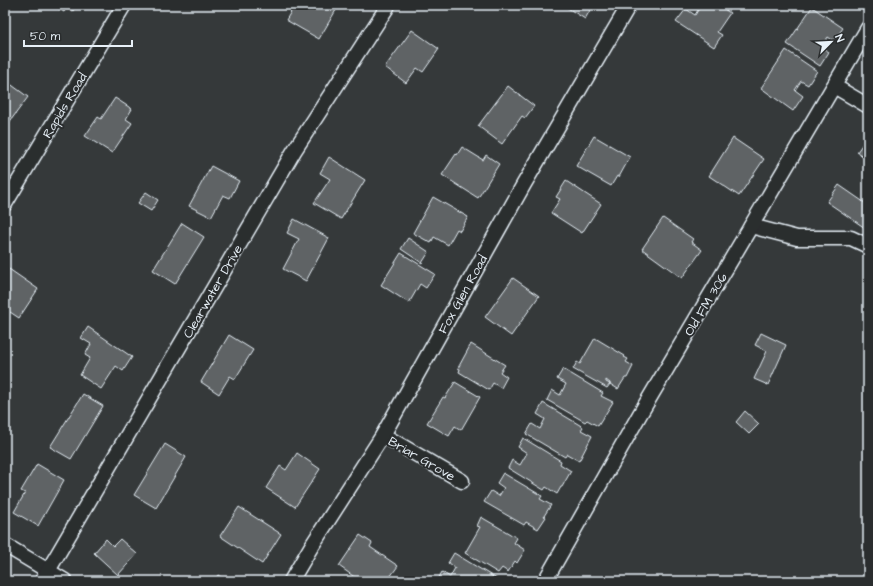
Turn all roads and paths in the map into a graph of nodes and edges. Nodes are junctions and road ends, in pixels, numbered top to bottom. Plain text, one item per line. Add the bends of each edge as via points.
1 (124, 5) edge
2 (388, 5) edge
3 (629, 5) edge
4 (868, 28) edge
5 (834, 86) junction
6 (868, 106) edge
7 (5, 204) edge
8 (751, 226) junction
9 (868, 246) edge
10 (383, 435) junction
11 (462, 481) dead end
12 (5, 545) edge
13 (45, 576) edge
14 (65, 581) edge
15 (291, 581) edge
16 (544, 581) edge

1 - 7 street, Rapids Road
2 - 13 street, Clearwater Drive via 294,151
3 - 10 street, Fox Glen Road via 524,184
4 - 5 street, Old FM 306
5 - 6 street
5 - 8 street, Old FM 306
8 - 9 street via 797,238 851,238
8 - 16 street, Old FM 306
10 - 11 street, Briar Grove
10 - 15 street, Fox Glen Road
12 - 13 street
13 - 14 street

